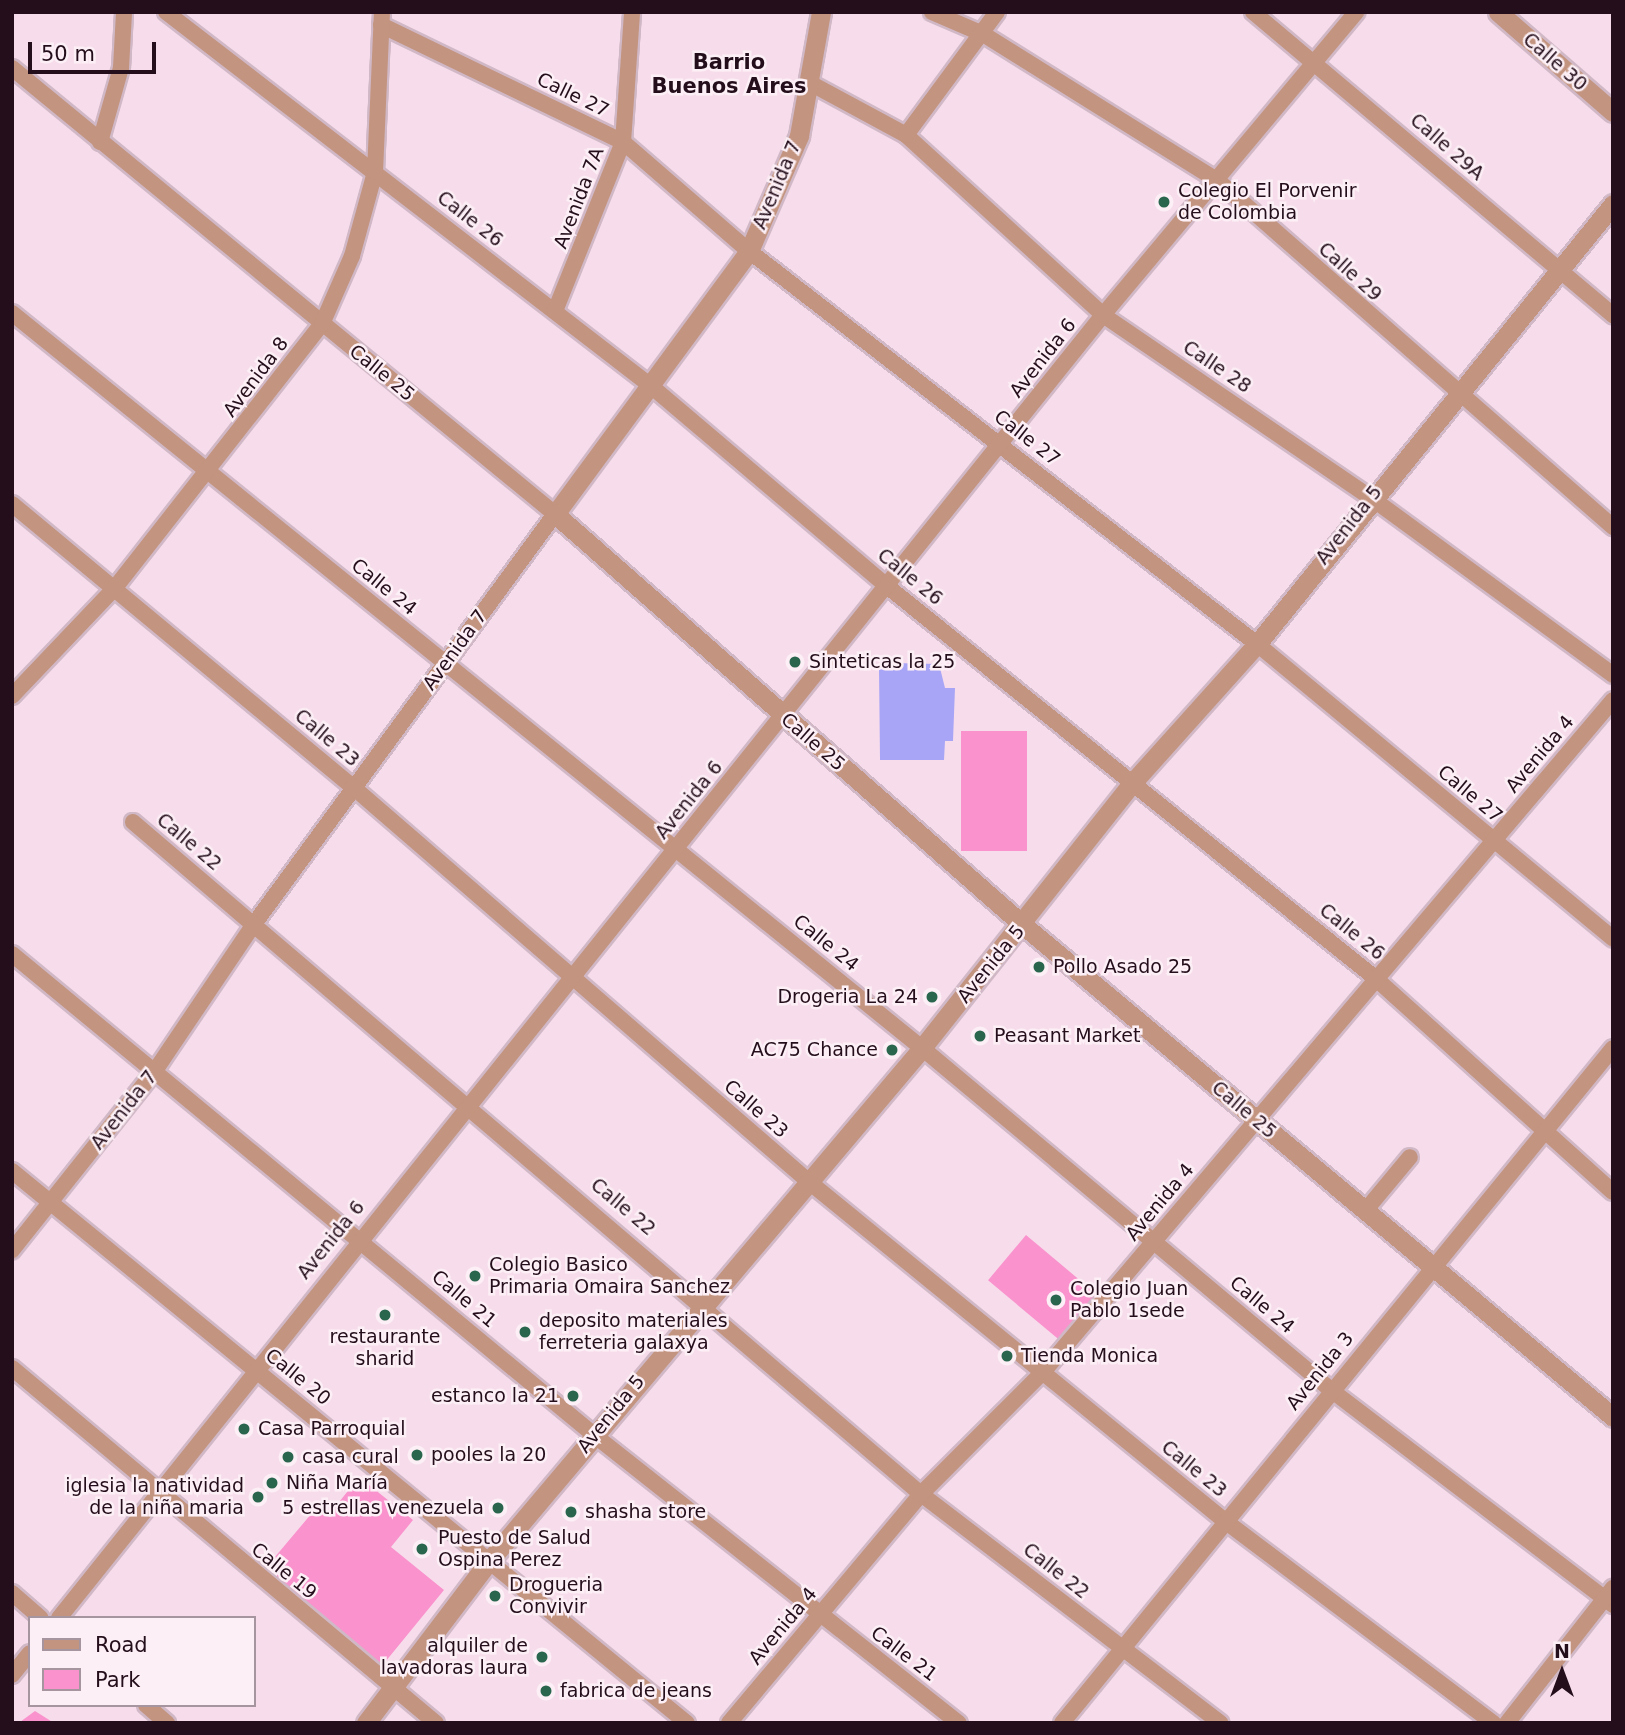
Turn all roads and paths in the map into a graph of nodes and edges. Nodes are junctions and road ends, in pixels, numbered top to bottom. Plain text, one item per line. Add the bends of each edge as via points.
1 (124, 12) edge
2 (166, 12) edge
3 (632, 12) edge
4 (821, 12) edge
5 (932, 12) edge
6 (997, 12) edge
7 (1253, 12) edge
8 (1356, 12) edge
9 (1498, 12) edge
10 (382, 19) edge
11 (983, 34) junction
12 (1317, 63) junction
13 (12, 68) edge
14 (810, 83) junction
15 (1613, 112) edge
16 (906, 135) junction
17 (100, 142) junction
18 (623, 142) junction
19 (375, 172) junction
20 (1217, 180) junction
21 (1613, 204) edge
22 (748, 251) junction
23 (1559, 272) junction
24 (555, 311) junction
25 (12, 313) edge
26 (1103, 315) junction
27 (1613, 315) edge
28 (322, 324) junction
29 (650, 386) junction
30 (1455, 394) junction
31 (1002, 446) junction
32 (210, 473) junction
33 (1370, 497) junction
34 (12, 504) edge
35 (555, 514) junction
36 (1613, 527) edge
37 (888, 587) junction
38 (114, 589) junction
39 (1257, 644) junction
40 (446, 663) junction
41 (1613, 675) edge
42 (12, 696) edge
43 (1613, 700) edge
44 (784, 716) junction
45 (1133, 782) junction
46 (353, 787) junction
47 (133, 822) dead end
48 (1493, 841) junction
49 (676, 849) junction
50 (254, 924) junction
51 (1023, 925) junction
52 (1613, 939) edge
53 (12, 954) edge
54 (1374, 977) junction
55 (572, 979) junction
56 (922, 1048) junction
57 (1613, 1048) edge
58 (157, 1068) junction
59 (470, 1105) junction
60 (1257, 1120) junction
61 (1546, 1135) junction
62 (1410, 1157) dead end
63 (12, 1171) edge
64 (808, 1181) junction
65 (1613, 1192) edge
66 (51, 1204) junction
67 (1365, 1211) junction
68 (359, 1238) junction
69 (1153, 1242) junction
70 (12, 1250) edge
71 (1433, 1267) junction
72 (702, 1303) junction
73 (12, 1368) edge
74 (255, 1368) junction
75 (1043, 1372) junction
76 (1331, 1390) junction
77 (1613, 1417) edge
78 (594, 1435) junction
79 (921, 1494) junction
80 (159, 1496) junction
81 (1225, 1521) junction
82 (489, 1561) junction
83 (12, 1593) edge
84 (1610, 1597) edge
85 (39, 1616) edge
86 (61, 1616) edge
87 (820, 1616) junction
88 (1124, 1650) junction
89 (28, 1655) edge
90 (12, 1675) edge
91 (393, 1687) junction
92 (148, 1707) edge
93 (167, 1723) edge
94 (366, 1723) edge
95 (436, 1723) edge
96 (687, 1723) edge
97 (729, 1723) edge
98 (959, 1723) edge
99 (1062, 1723) edge
100 (1221, 1723) edge
101 (1493, 1723) edge
102 (1507, 1723) edge

1 - 17 street via 121,68
2 - 19 street, Calle 26
3 - 18 street, Avenida 7A
4 - 14 street, Avenida 7
5 - 11 street, Calle 29
6 - 11 street
7 - 12 street, Calle 29A
8 - 12 street, Avenida 6
9 - 15 street, Calle 30
10 - 18 street, Calle 27
10 - 19 street, Avenida 8
11 - 16 street
11 - 20 street, Calle 29
12 - 20 street, Avenida 6
12 - 23 street, Calle 29A
13 - 17 street, Calle 25
14 - 16 street, Calle 28
14 - 22 street, Avenida 7 via 799,136
16 - 26 street, Calle 28
17 - 28 street, Calle 25
18 - 22 street, Calle 27
18 - 24 street, Avenida 7A
19 - 24 street, Calle 26
19 - 28 street, Avenida 8 via 352,256
20 - 26 street, Avenida 6
20 - 30 street, Calle 29
21 - 23 street, Avenida 5
22 - 29 street, Avenida 7
22 - 31 street, Calle 27
23 - 27 street, Calle 29A
23 - 30 street, Avenida 5
24 - 29 street, Calle 26
25 - 32 street, Calle 24
26 - 31 street, Avenida 6
26 - 33 street, Calle 28
28 - 32 street, Avenida 8
28 - 35 street, Calle 25
29 - 35 street, Avenida 7
29 - 37 street, Calle 26
30 - 33 street, Avenida 5
30 - 36 street, Calle 29
31 - 37 street, Avenida 6
31 - 39 street, Calle 27
32 - 38 street, Avenida 8
32 - 40 street, Calle 24
33 - 39 street, Avenida 5
33 - 41 street, Calle 28
34 - 38 street, Calle 23
35 - 40 street, Avenida 7
35 - 44 street, Calle 25
37 - 44 street, Avenida 6
37 - 45 street, Calle 26
38 - 42 street, Avenida 8
38 - 46 street, Calle 23
39 - 45 street, Avenida 5
39 - 48 street, Calle 27
40 - 46 street, Avenida 7
40 - 49 street, Calle 24
43 - 48 street, Avenida 4
44 - 49 street, Avenida 6
44 - 51 street, Calle 25
45 - 51 street, Avenida 5
45 - 54 street, Calle 26
46 - 50 street, Avenida 7
46 - 55 street, Calle 23
47 - 50 street, Calle 22
48 - 52 street, Calle 27
48 - 54 street, Avenida 4
49 - 55 street, Avenida 6
49 - 56 street, Calle 24
50 - 58 street, Avenida 7
50 - 59 street, Calle 22
51 - 56 street, Avenida 5
51 - 60 street, Calle 25
53 - 58 street, Calle 21
54 - 60 street, Avenida 4
54 - 61 street, Calle 26
55 - 59 street, Avenida 6
55 - 64 street, Calle 23
56 - 64 street, Avenida 5
56 - 69 street, Calle 24
57 - 61 street, Avenida 3
58 - 66 street, Avenida 7
58 - 68 street, Calle 21
59 - 68 street, Avenida 6
59 - 72 street, Calle 22
60 - 67 street, Calle 25
60 - 69 street, Avenida 4
61 - 65 street, Calle 26
61 - 71 street, Avenida 3
62 - 67 street
63 - 66 street, Calle 20
64 - 72 street, Avenida 5
64 - 75 street, Calle 23
66 - 70 street, Avenida 7
66 - 74 street, Calle 20
67 - 71 street, Calle 25
68 - 74 street, Avenida 6
68 - 78 street, Calle 21
69 - 75 street, Avenida 4
69 - 76 street, Calle 24
71 - 76 street, Avenida 3
71 - 77 street, Calle 25
72 - 78 street, Avenida 5
72 - 79 street, Calle 22
73 - 80 street, Calle 19
74 - 80 street, Avenida 6
74 - 82 street, Calle 20
75 - 79 street, Avenida 4
75 - 81 street, Calle 23
76 - 81 street, Avenida 3
76 - 84 street, Calle 24
78 - 82 street, Avenida 5
78 - 87 street, Calle 21
79 - 87 street, Avenida 4
79 - 88 street, Calle 22
80 - 86 street, Avenida 6
80 - 91 street, Calle 19
81 - 88 street, Avenida 3
81 - 101 street, Calle 23
82 - 91 street, Avenida 5
82 - 96 street, Calle 20
83 - 85 street
84 - 102 street
87 - 97 street, Avenida 4
87 - 98 street, Calle 21
88 - 99 street, Avenida 3
88 - 100 street, Calle 22
89 - 90 street
91 - 94 street, Avenida 5
91 - 95 street, Calle 19
92 - 93 street

